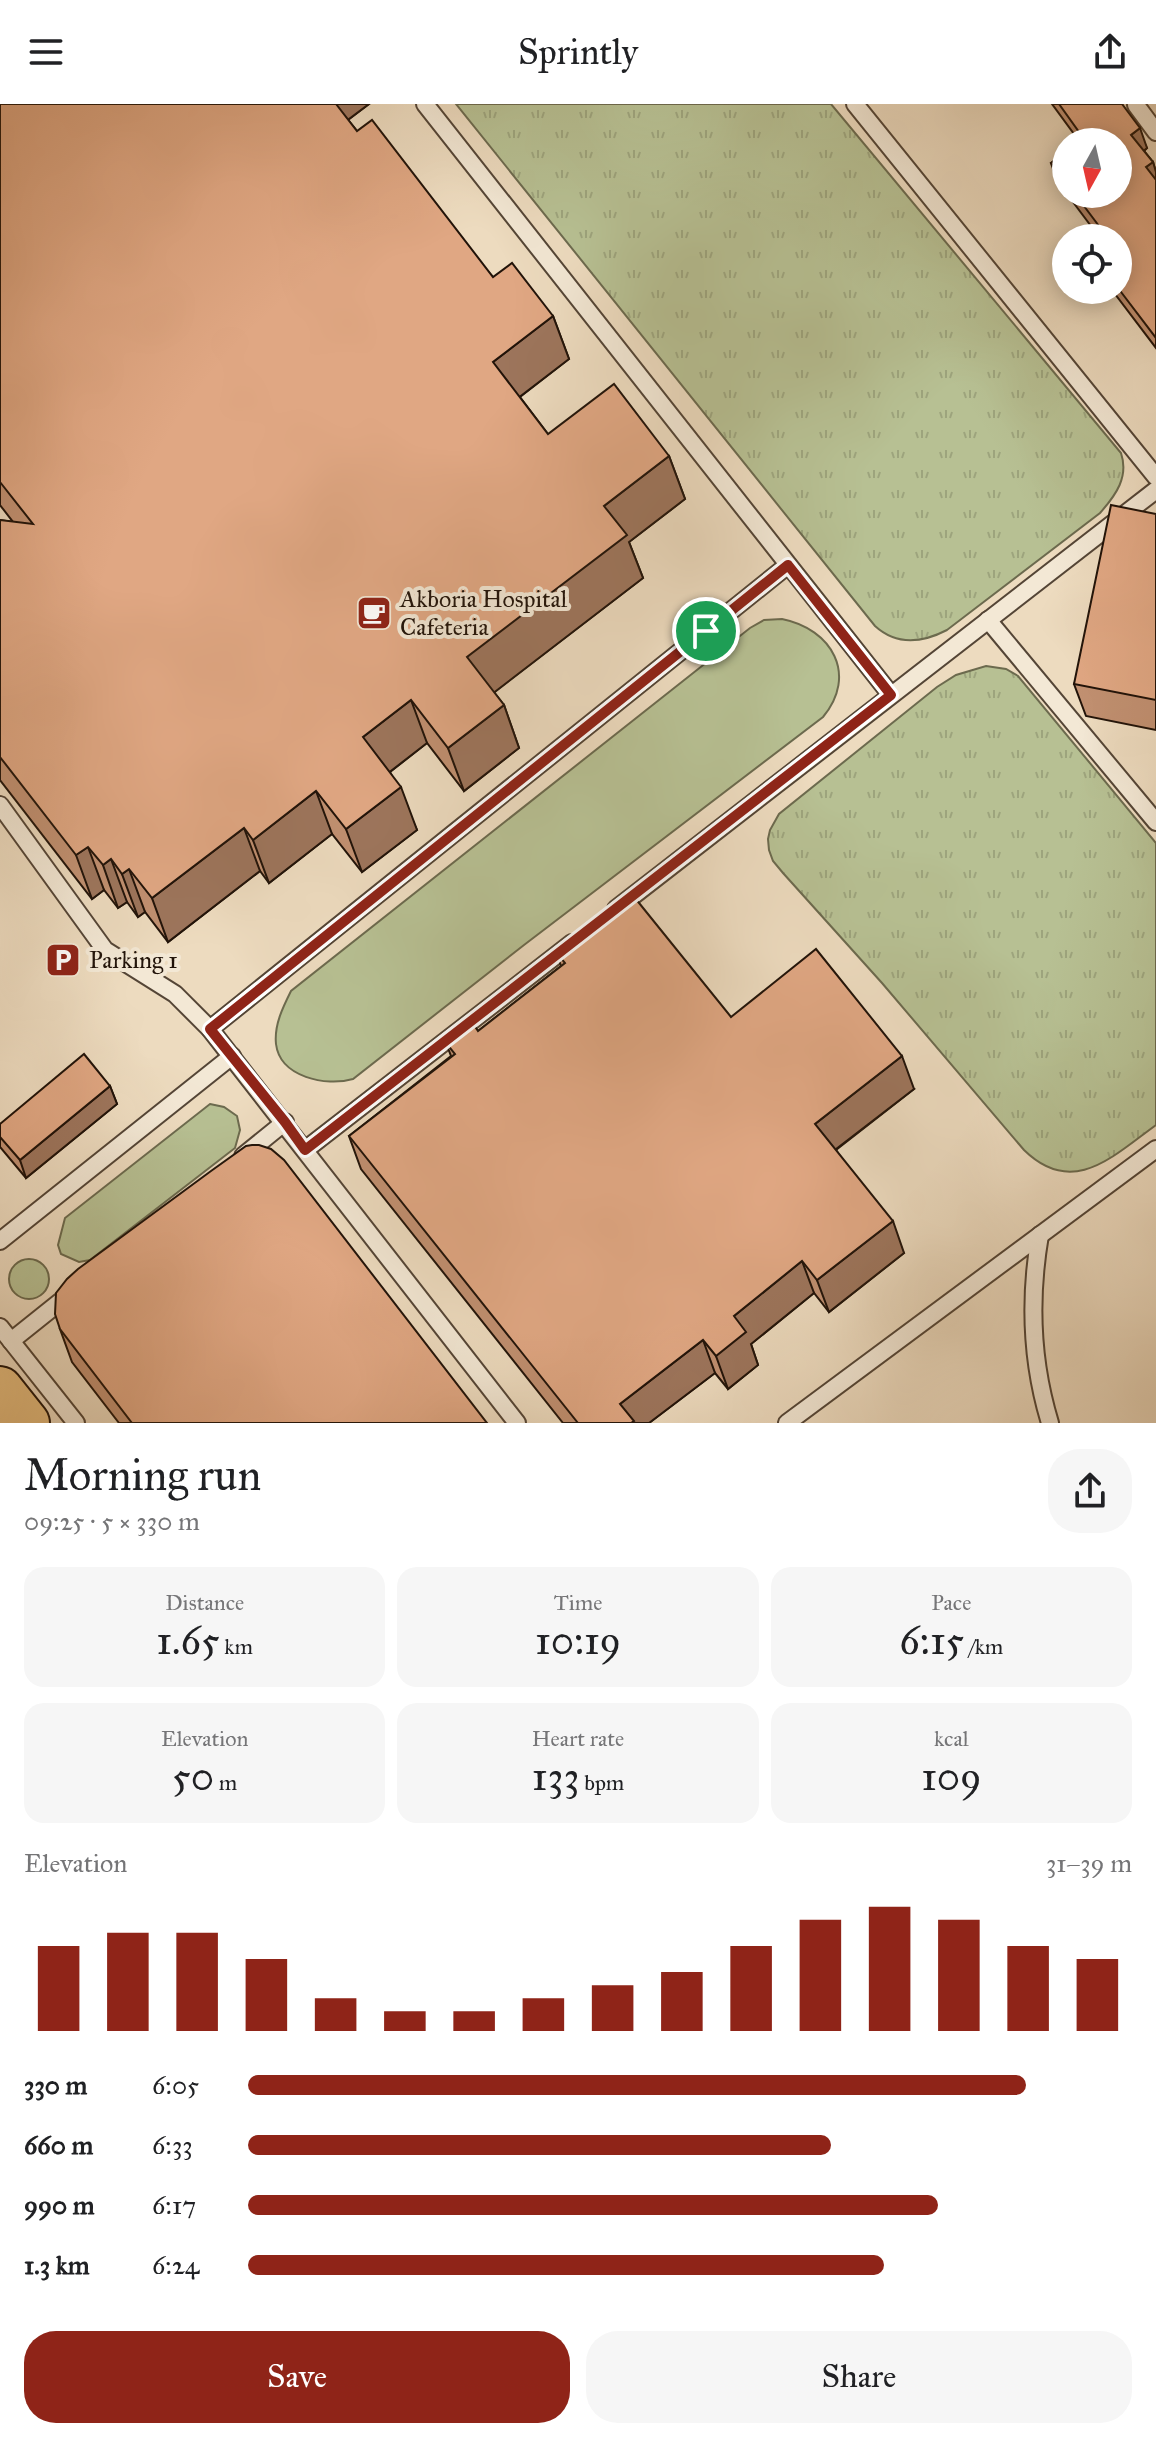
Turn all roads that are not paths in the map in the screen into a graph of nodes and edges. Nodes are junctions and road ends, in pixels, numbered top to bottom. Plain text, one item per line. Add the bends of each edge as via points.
1 (425, 104) edge
2 (855, 104) edge
3 (1136, 105) edge
4 (1156, 132) edge
5 (1156, 477) edge
6 (1156, 490) edge
7 (788, 565) junction
8 (988, 620) junction
9 (891, 695) junction
10 (0, 805) edge
11 (1156, 822) edge
12 (604, 918) edge
13 (579, 937) edge
14 (210, 1029) junction
15 (232, 1056) junction
16 (285, 1122) junction
17 (1156, 1149) edge
18 (305, 1150) junction
19 (235, 1162) edge
20 (1040, 1235) junction
21 (0, 1241) edge
22 (86, 1281) edge
23 (0, 1327) edge
24 (11, 1341) junction
25 (0, 1389) edge
26 (27, 1423) edge
27 (76, 1423) edge
28 (517, 1423) edge
29 (787, 1423) edge
30 (1050, 1423) edge

1 - 7 lane
2 - 5 lane
3 - 4 lane
6 - 8 lane
7 - 9 lane
7 - 14 lane
8 - 9 lane
8 - 11 lane
9 - 12 lane
10 - 14 lane via 105,950 175,994
13 - 18 lane
14 - 15 lane
15 - 16 lane
15 - 21 lane
16 - 18 lane
16 - 19 lane
17 - 20 lane
18 - 28 lane
20 - 29 lane
20 - 30 lane via 1033,1339
22 - 24 lane
23 - 24 lane
24 - 27 lane
25 - 26 highway

